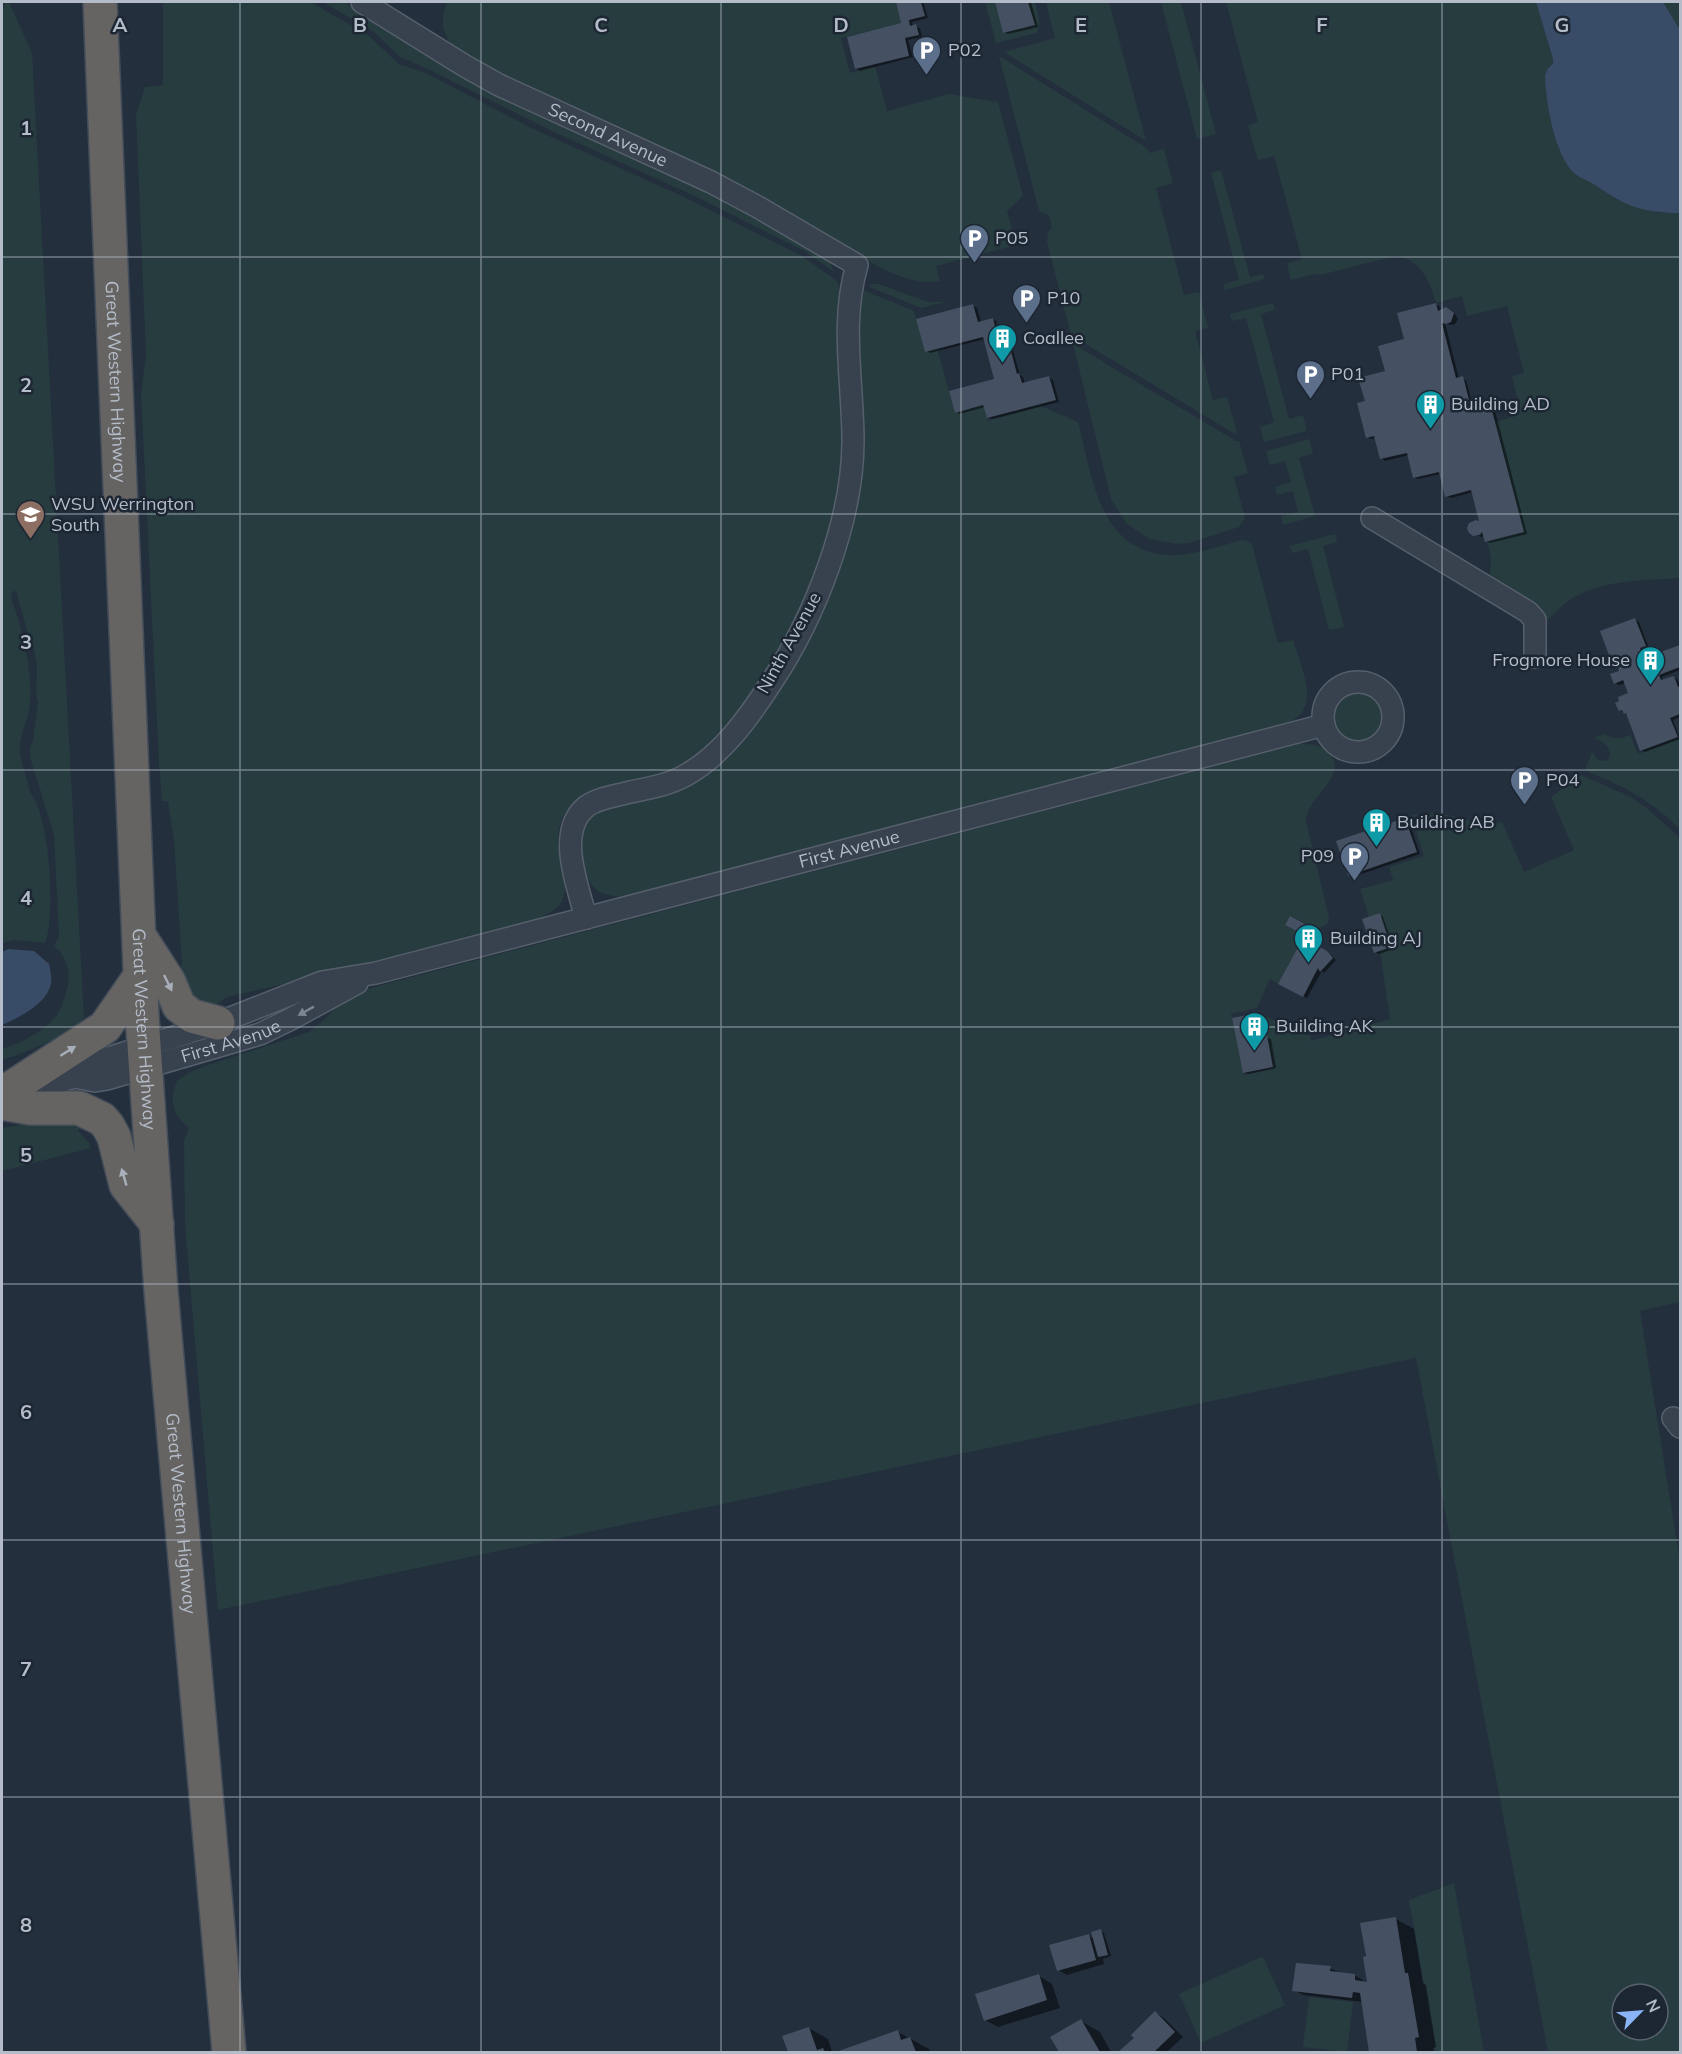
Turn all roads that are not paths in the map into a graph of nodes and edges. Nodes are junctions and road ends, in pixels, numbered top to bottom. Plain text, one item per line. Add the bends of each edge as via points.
1 (100, 2) edge
2 (362, 2) edge
3 (857, 265) joint
4 (1372, 518) dead end
5 (1535, 657) dead end
6 (1324, 724) dead end
7 (586, 918) junction
8 (138, 933) junction
9 (376, 973) junction
10 (141, 975) junction
11 (218, 1023) junction
12 (145, 1057) junction
13 (2, 1096) edge
14 (2, 1102) edge
15 (157, 1224) junction
16 (230, 2052) edge

1 - 8 highway, Great Western Highway
2 - 3 street, Second Avenue via 499,85 711,182
3 - 7 street, Ninth Avenue via 848,310 853,443 848,491 830,564 803,626 772,682 725,744 685,776 606,798 587,806 576,819 570,837 572,857
4 - 5 street via 1528,612 1535,620
6 - 7 street, First Avenue
7 - 9 street, First Avenue
8 - 10 highway, Great Western Highway
8 -> 11 highway via 169,982 179,1006 192,1016
9 - 11 street, First Avenue via 322,982
9 -> 12 street, First Avenue via 260,1034
10 - 12 highway, Great Western Highway
13 -> 10 highway via 105,1027
11 - 12 street, First Avenue
12 - 13 street, First Avenue via 95,1081 75,1077
12 - 15 highway, Great Western Highway
15 -> 14 highway via 126,1185 114,1137 102,1119 79,1108 30,1108
15 - 16 highway, Great Western Highway

